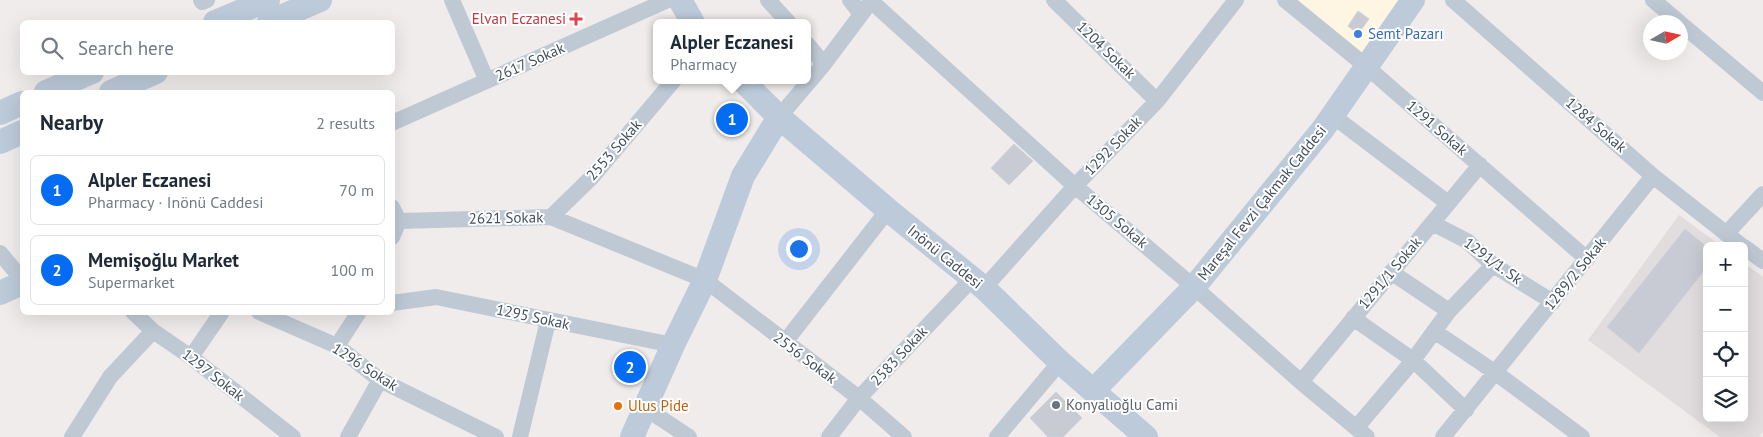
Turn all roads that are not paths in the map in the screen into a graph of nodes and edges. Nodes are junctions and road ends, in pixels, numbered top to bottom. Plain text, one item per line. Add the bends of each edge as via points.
1 (201, 0) edge
2 (207, 0) edge
3 (268, 0) edge
4 (320, 0) edge
5 (452, 0) edge
6 (668, 0) edge
7 (680, 0) edge
8 (768, 0) edge
9 (850, 0) edge
10 (1054, 0) edge
11 (1236, 0) edge
12 (1285, 0) edge
13 (1413, 0) edge
14 (1453, 0) edge
15 (1653, 0) edge
16 (868, 5) edge
17 (1671, 15) edge
18 (691, 19) edge
19 (785, 19) edge
20 (220, 20) edge
21 (274, 20) edge
22 (1688, 30) edge
23 (811, 49) edge
24 (824, 64) junction
25 (1367, 68) junction
26 (85, 75) edge
27 (149, 75) edge
28 (811, 79) edge
29 (487, 81) junction
30 (671, 84) edge
31 (746, 84) edge
32 (807, 84) edge
33 (51, 90) edge
34 (116, 90) edge
35 (1763, 93) edge
36 (1157, 101) junction
37 (1332, 116) junction
38 (779, 117) junction
39 (395, 122) edge
40 (20, 133) edge
41 (0, 142) edge
42 (1480, 165) junction
43 (1653, 176) junction
44 (1075, 186) junction
45 (1763, 194) edge
46 (1448, 203) junction
47 (888, 210) junction
48 (396, 214) edge
49 (551, 217) junction
50 (1432, 223) junction
51 (1726, 234) junction
52 (1737, 242) edge
53 (1748, 250) edge
54 (0, 253) edge
55 (1587, 259) junction
56 (1763, 260) edge
57 (1493, 265) junction
58 (1391, 272) junction
59 (20, 277) edge
60 (705, 280) junction
61 (978, 283) junction
62 (20, 284) edge
63 (1194, 287) junction
64 (0, 293) edge
65 (1553, 302) junction
66 (395, 303) edge
67 (1448, 310) junction
68 (136, 315) edge
69 (220, 315) edge
70 (266, 315) edge
71 (357, 315) edge
72 (1353, 318) junction
73 (548, 320) junction
74 (153, 331) junction
75 (1434, 331) junction
76 (785, 342) junction
77 (673, 345) junction
78 (337, 346) junction
79 (191, 357) junction
80 (1414, 360) junction
81 (1060, 362) junction
82 (1496, 373) junction
83 (380, 380) junction
84 (1301, 382) junction
85 (1093, 391) junction
86 (859, 398) junction
87 (645, 408) junction
88 (1466, 410) junction
89 (1361, 432) edge
90 (72, 437) edge
91 (293, 437) edge
92 (348, 437) edge
93 (496, 437) edge
94 (520, 437) edge
95 (632, 437) edge
96 (690, 437) edge
97 (829, 437) edge
98 (904, 437) edge
99 (997, 437) edge
100 (1146, 437) edge
101 (1443, 437) edge
102 (1582, 437) edge

1 - 2 street
3 - 20 street
4 - 21 street
5 - 29 street
6 - 29 street, 2617 Sokak
7 - 18 street
8 - 19 street
9 - 16 street, 1305 Sokak
10 - 36 street, 1204 Sokak
11 - 36 street, 1292 Sokak
12 - 25 street, 1291 Sokak
13 - 25 street, Mareşal Fevzi Çakmak Caddesi
14 - 43 street, 1284 Sokak
15 - 17 street
16 - 24 street
16 - 44 street, 1305 Sokak
22 - 35 street
23 - 24 street
24 - 28 street
25 - 37 street, Mareşal Fevzi Çakmak Caddesi
25 - 42 street, 1291 Sokak
26 - 33 street
27 - 34 street
29 - 39 street, 2617 Sokak
30 - 49 street, 2553 Sokak via 592,177
31 - 38 street, Inönü Caddesi
32 - 38 street
36 - 44 street, 1292 Sokak
37 - 46 street
37 - 63 street, Mareşal Fevzi Çakmak Caddesi
38 - 47 street, Inönü Caddesi
38 - 60 street via 743,176
40 - 41 street
42 - 46 street, 1291/1 Sokak
42 - 55 street, 1291 Sokak
43 - 51 street, 1284 Sokak
43 - 55 street, 1289/2 Sokak
44 - 61 street, 1292 Sokak
44 - 63 street, 1305 Sokak
45 - 51 street
46 - 50 street, 1291/1 Sokak
47 - 61 street, Inönü Caddesi
47 - 76 street
48 - 49 street, 2621 Sokak
49 - 60 street, 2621 Sokak
50 - 57 street, 1291/1. Sk via 1467,241
50 - 58 street, 1291/1 Sokak
51 - 52 street, 1284 Sokak
53 - 56 street, 1284 Sokak
54 - 59 street
55 - 65 street, 1289/2 Sokak
57 - 65 street, 1291/1. Sk
57 - 67 street
58 - 67 street
58 - 72 street, 1291/1 Sokak
60 - 76 street, 2556 Sokak
60 - 77 street
61 - 81 street, Inönü Caddesi
61 - 86 street, 2583 Sokak
62 - 64 street
63 - 84 street, 1305 Sokak
63 - 85 street, Mareşal Fevzi Çakmak Caddesi
65 - 82 street, 1289/2 Sokak
66 - 73 street, 1295 Sokak via 436,297
67 - 75 street
68 - 74 street, 1297 Sokak
69 - 79 street
70 - 78 street, 1296 Sokak
71 - 78 street
72 - 80 street
72 - 84 street, 1291/1 Sokak
73 - 77 street, 1295 Sokak
73 - 94 street
74 - 79 street, 1297 Sokak
74 - 90 street via 110,377
75 - 80 street
75 - 82 street
76 - 86 street, 2556 Sokak
77 - 87 street
78 - 83 street, 1296 Sokak
79 - 91 street, 1297 Sokak
80 - 88 street
80 - 89 street
81 - 85 street, Inönü Caddesi
81 - 99 street
82 - 88 street, 1289/2 Sokak
82 - 102 street
83 - 92 street
83 - 93 street, 1296 Sokak
84 - 89 street, 1305 Sokak
85 - 100 street, Inönü Caddesi
86 - 97 street, 2583 Sokak
86 - 98 street, 2556 Sokak
87 - 95 street
87 - 96 street
88 - 101 street, 1289/2 Sokak

